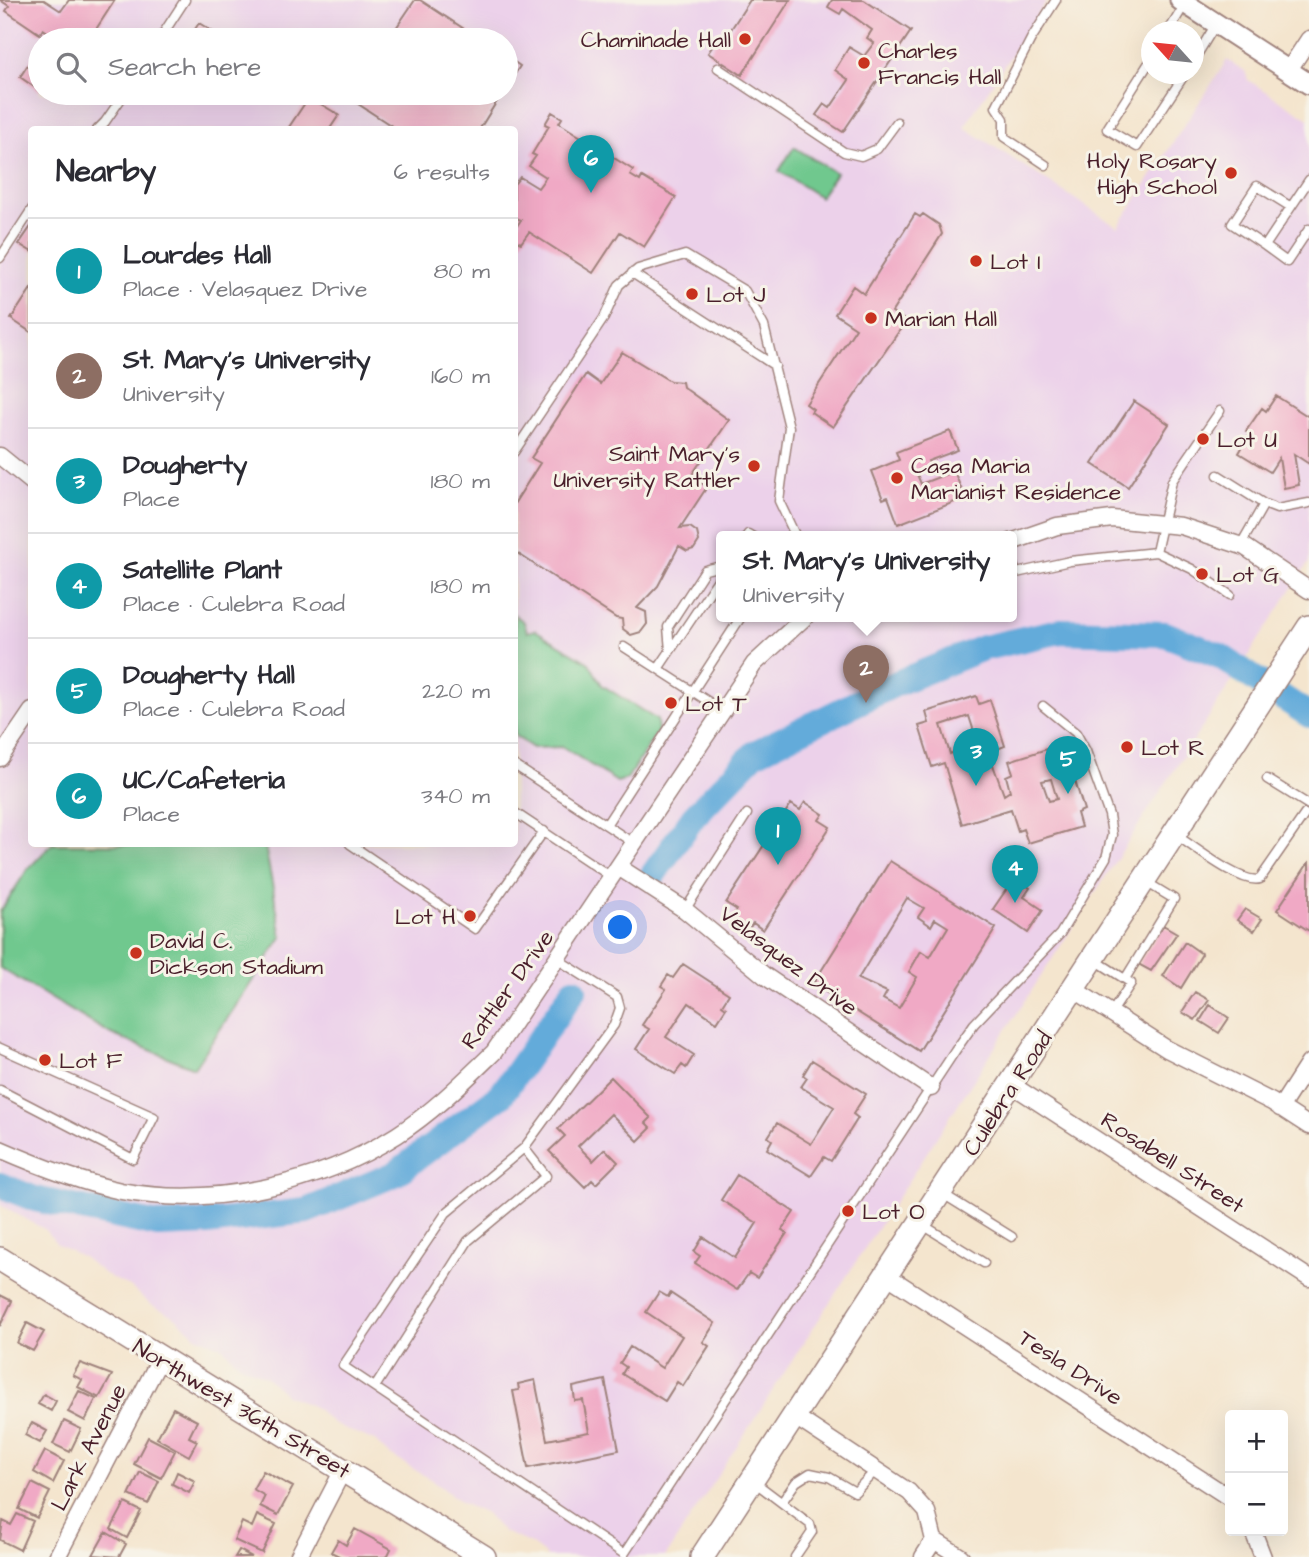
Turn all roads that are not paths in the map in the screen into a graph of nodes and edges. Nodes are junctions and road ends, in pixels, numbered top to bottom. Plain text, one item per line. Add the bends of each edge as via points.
1 (185, 0) edge
2 (1056, 0) edge
3 (1197, 10) edge
4 (1182, 21) edge
5 (167, 28) edge
6 (1309, 39) edge
7 (718, 68) dead end
8 (1288, 71) junction
9 (1141, 75) edge
10 (1178, 84) edge
11 (1309, 84) edge
12 (117, 105) edge
13 (897, 122) dead end
14 (101, 126) edge
15 (1046, 165) dead end
16 (1309, 180) edge
17 (1291, 207) junction
18 (28, 215) edge
19 (1309, 229) edge
20 (1265, 246) junction
21 (0, 258) edge
22 (632, 273) junction
23 (775, 366) junction
24 (1220, 411) dead end
25 (518, 446) edge
26 (0, 456) edge
27 (1218, 475) dead end
28 (28, 479) edge
29 (1309, 503) edge
30 (1264, 504) junction
31 (1163, 524) junction
32 (793, 531) edge
33 (1017, 540) edge
34 (1240, 546) junction
35 (1156, 552) junction
36 (716, 567) edge
37 (1017, 573) edge
38 (716, 582) edge
39 (1309, 590) edge
40 (1230, 595) dead end
41 (738, 622) edge
42 (800, 622) edge
43 (1309, 627) edge
44 (624, 646) dead end
45 (670, 651) junction
46 (658, 669) junction
47 (693, 691) junction
48 (1043, 706) dead end
49 (723, 711) junction
50 (28, 717) edge
51 (0, 758) edge
52 (518, 768) edge
53 (1267, 779) dead end
54 (1308, 811) edge
55 (747, 814) dead end
56 (518, 815) edge
57 (606, 825) junction
58 (544, 831) junction
59 (1175, 834) junction
60 (636, 844) junction
61 (354, 847) edge
62 (617, 873) junction
63 (1145, 881) junction
64 (685, 910) junction
65 (558, 959) junction
66 (1094, 959) junction
67 (1125, 979) junction
68 (1074, 990) junction
69 (1112, 1012) junction
70 (0, 1048) edge
71 (1309, 1063) edge
72 (1012, 1084) junction
73 (931, 1087) junction
74 (0, 1090) edge
75 (1280, 1108) junction
76 (1309, 1126) edge
77 (524, 1148) junction
78 (0, 1149) edge
79 (941, 1192) junction
80 (920, 1223) junction
81 (1012, 1237) dead end
82 (0, 1259) edge
83 (984, 1264) dead end
84 (886, 1275) junction
85 (1309, 1278) edge
86 (160, 1359) junction
87 (375, 1387) junction
88 (794, 1416) junction
89 (344, 1468) junction
90 (876, 1470) junction
91 (752, 1481) junction
92 (1225, 1495) edge
93 (782, 1502) junction
94 (1256, 1536) edge
95 (934, 1540) junction
96 (57, 1557) edge
97 (298, 1557) edge
98 (484, 1557) edge
99 (702, 1557) edge
100 (795, 1557) edge
101 (923, 1557) edge
102 (961, 1557) edge
103 (1263, 1557) edge

1 - 5 lane
2 - 15 lane via 996,107 1004,119 1004,137
3 - 4 lane
3 - 8 street
6 - 8 street
7 - 13 lane via 844,152 861,156 877,149
8 - 11 street
9 - 10 lane via 1107,129 1137,147
12 - 14 lane
16 - 17 lane
17 - 20 lane
17 - 20 lane via 1258,187 1232,224
18 - 21 lane
19 - 20 lane via 1287,262
22 - 23 lane
22 - 23 lane via 685,255 745,291 764,326
22 - 25 lane via 619,285 604,318
23 - 32 lane via 789,427 779,501
24 - 31 lane via 1172,481
26 - 28 street
27 - 30 lane
29 - 30 lane via 1277,509
30 - 34 lane
31 - 33 street via 1098,521 1057,526
31 - 34 street
31 - 35 lane
34 - 39 street
35 - 37 lane via 1070,561
35 - 40 lane
36 - 45 lane via 705,570 668,626
38 - 45 lane
41 - 47 lane
42 - 49 street, Rattler Drive via 754,664
43 - 59 main road, Culebra Road
44 - 46 lane
45 - 46 lane
46 - 47 lane
47 - 49 lane
47 - 57 lane
48 - 73 lane via 1076,733 1086,751 1109,815 1112,835 1106,858 1060,934 974,1024
49 - 60 street, Rattler Drive
50 - 51 street
52 - 57 lane
53 - 54 lane
54 - 59 lane via 1254,881
55 - 64 lane
56 - 58 lane
57 - 60 lane
58 - 61 lane via 475,929
58 - 62 lane
59 - 63 main road, Culebra Road
60 - 62 street, Rattler Drive
62 - 64 street, Velasquez Drive
62 - 65 street, Rattler Drive
63 - 66 main road, Culebra Road
63 - 67 lane via 1174,899
64 - 73 street, Velasquez Drive via 765,976
65 - 77 lane via 605,987 617,997 620,1008 614,1025
65 - 78 street, Rattler Drive via 494,1052 443,1101 398,1135 339,1166 241,1192 167,1195 121,1191 50,1171
66 - 67 lane
66 - 68 main road, Culebra Road
67 - 69 lane via 1131,983
68 - 69 street
68 - 72 main road, Culebra Road
69 - 75 street via 1167,1049
70 - 74 lane via 154,1117 133,1159
71 - 75 street
72 - 79 main road, Culebra Road
72 - 85 street, Rosabell Street
73 - 87 lane via 624,1554
75 - 76 street
77 - 87 lane via 545,1176 468,1241
77 - 87 lane via 446,1213 343,1366
79 - 80 main road, Culebra Road
79 - 81 lane
80 - 83 lane
80 - 84 main road, Culebra Road
82 - 86 main road, Northwest 36th Street
84 - 88 main road, Culebra Road
84 - 92 street, Tesla Drive
86 - 89 main road, Northwest 36th Street
86 - 96 street, Lark Avenue
88 - 90 street
88 - 91 main road, Culebra Road
89 - 97 street
89 - 98 main road, Northwest 36th Street
90 - 93 lane via 855,1492 829,1477 810,1473 796,1482
90 - 95 street via 909,1492 927,1512
91 - 93 lane
91 - 99 main road, Culebra Road
93 - 100 lane via 810,1524 811,1532
94 - 103 street
95 - 101 street
95 - 102 street

